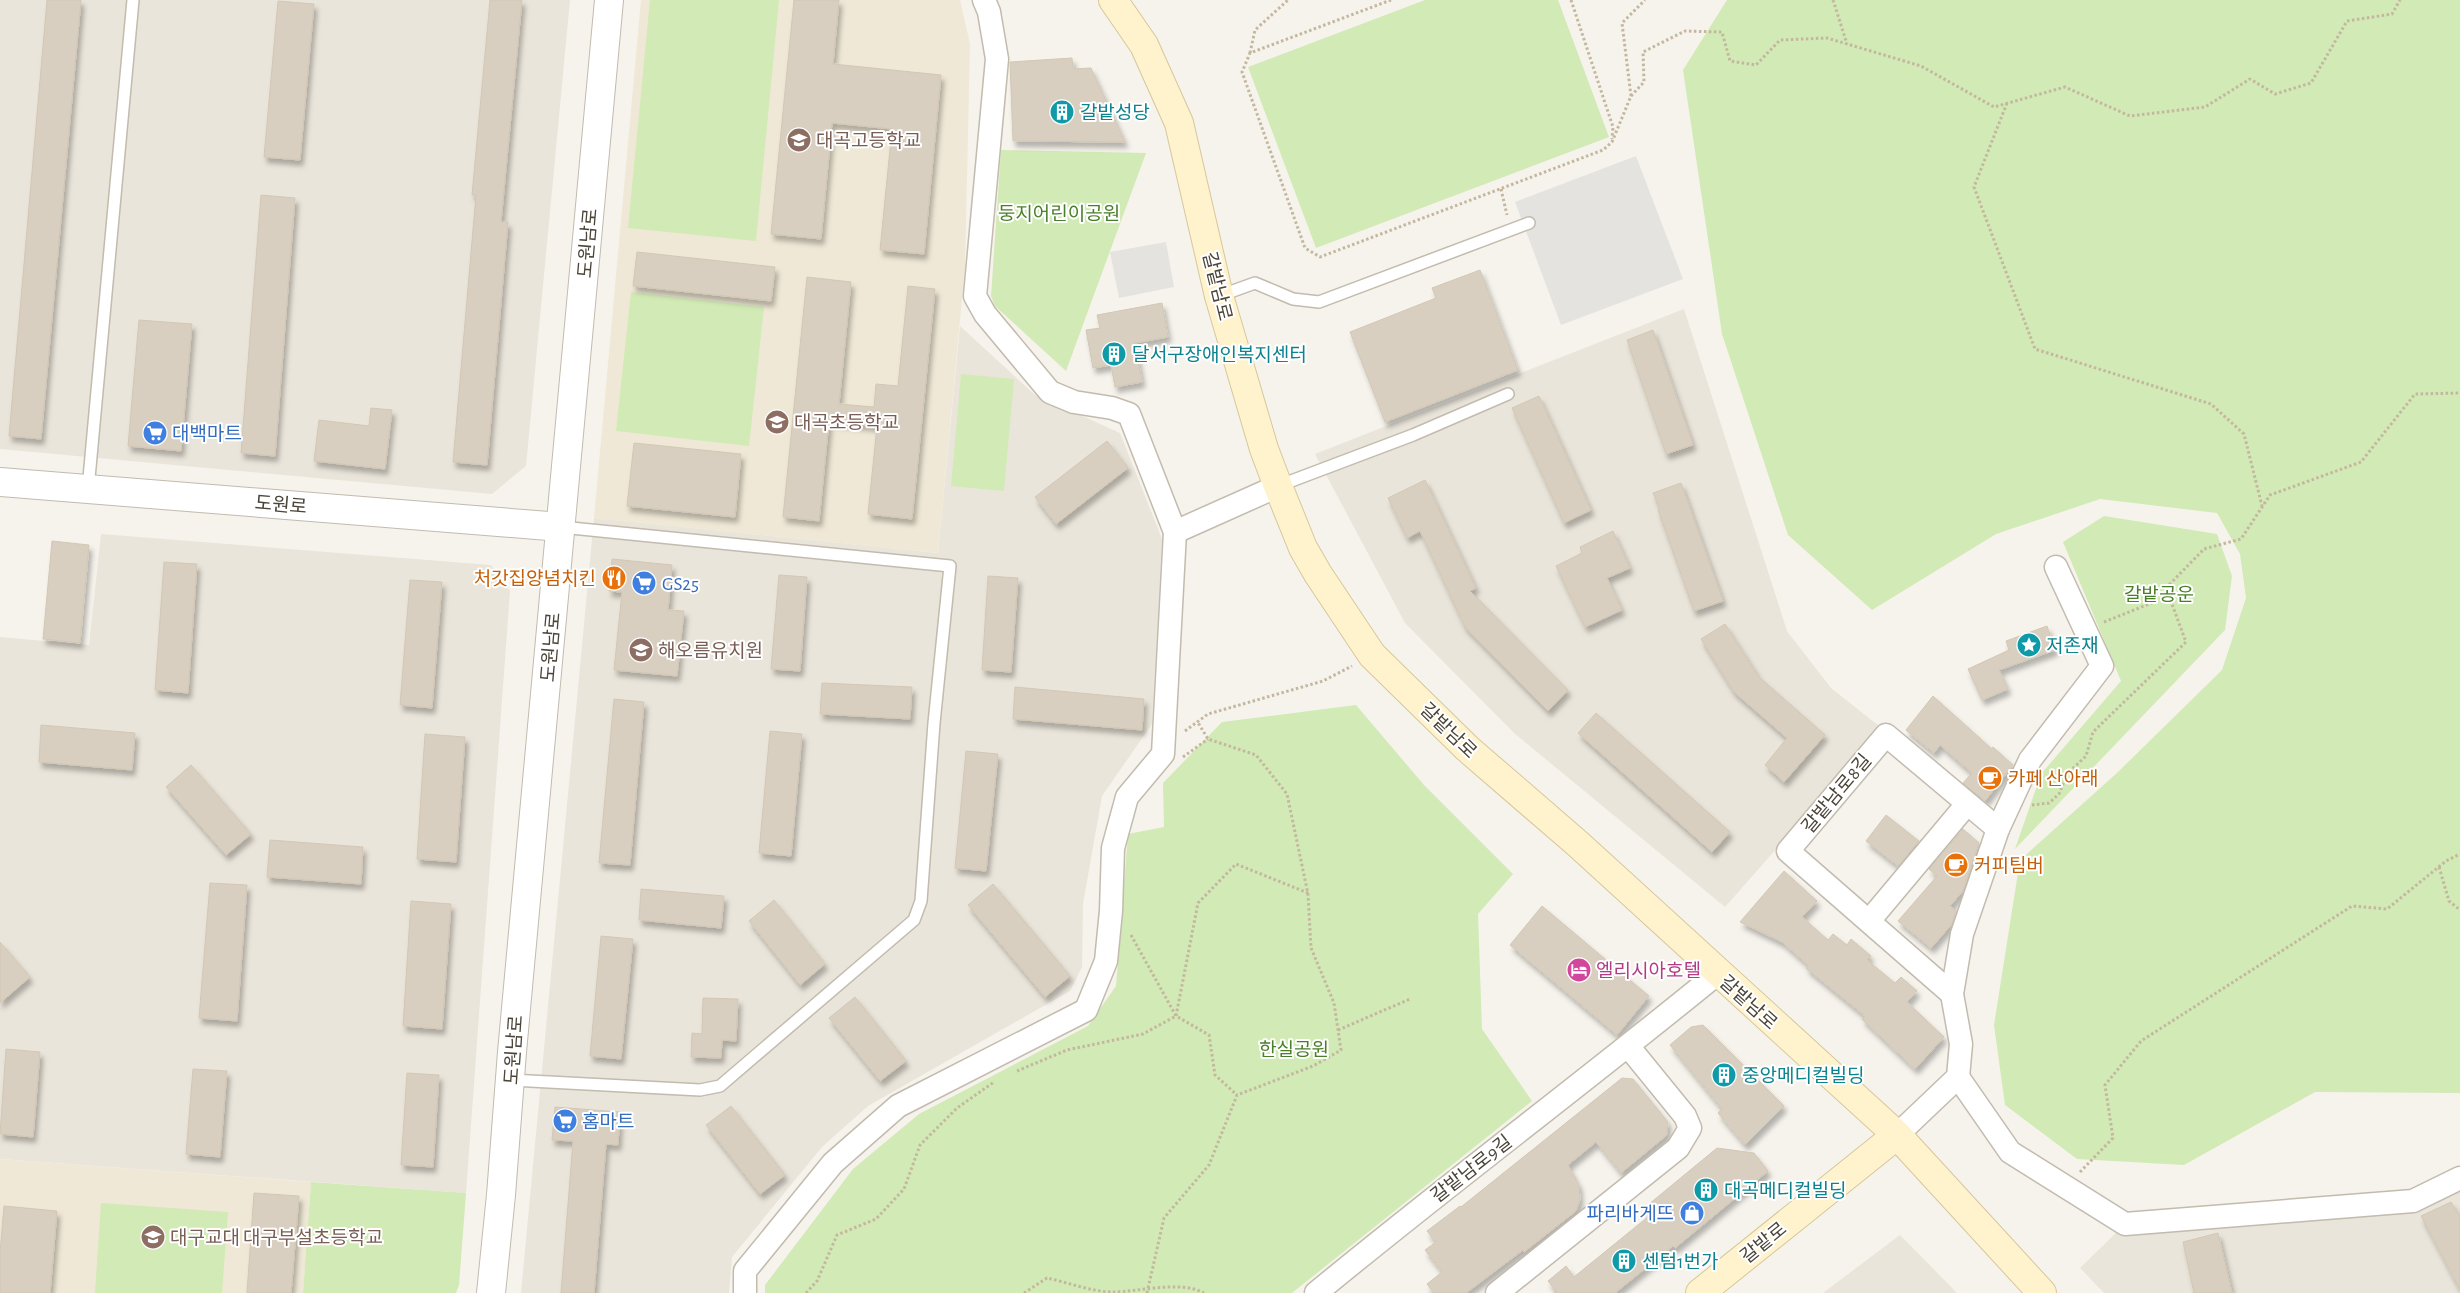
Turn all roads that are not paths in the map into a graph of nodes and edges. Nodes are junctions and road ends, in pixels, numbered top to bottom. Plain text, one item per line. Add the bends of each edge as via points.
1 (133, 0) edge
2 (609, 0) edge
3 (984, 0) edge
4 (1113, 0) edge
5 (1529, 223) dead end
6 (1219, 296) junction
7 (1508, 394) dead end
8 (0, 482) edge
9 (1278, 486) junction
10 (88, 489) junction
11 (561, 527) junction
12 (1175, 532) junction
13 (2056, 567) dead end
14 (1967, 804) junction
15 (1998, 829) junction
16 (1868, 921) junction
17 (1718, 973) junction
18 (1952, 994) junction
19 (1628, 1046) junction
20 (1958, 1077) junction
21 (511, 1080) junction
22 (1896, 1135) junction
23 (2460, 1178) edge
24 (490, 1293) edge
25 (744, 1293) edge
26 (1316, 1293) edge
27 (1497, 1293) edge
28 (1700, 1293) edge
29 (2042, 1293) edge

1 - 10 lane
2 - 11 street, 도원남로
3 - 12 street via 997,59 974,296 985,314 1050,392 1074,402 1129,414
4 - 6 main road, 갈밭남로 via 1144,45 1179,123
5 - 6 lane via 1319,302 1293,299 1255,283
6 - 9 main road, 갈밭남로
7 - 9 lane via 1413,435
8 - 10 street, 도원로
9 - 12 street
9 - 17 main road, 갈밭남로 via 1303,548 1372,655 1468,749 1578,844
10 - 11 street, 도원로
11 - 21 street, 도원남로
11 - 21 lane via 950,566 921,901 914,920 720,1086 700,1090
12 - 25 street via 1171,754 1163,754 1127,797 1113,848 1106,961 1086,1010 898,1106 833,1163 745,1271
13 - 15 street via 2102,666 2030,760
14 - 15 street, 갈밭남로8길
14 - 16 street
14 - 16 street, 갈밭남로8길 via 1886,735 1788,850
15 - 18 street via 1962,934
16 - 18 street, 갈밭남로8길
17 - 19 street, 갈밭남로9길
17 - 22 main road, 갈밭남로
18 - 20 street via 1961,1044
19 - 26 street, 갈밭남로9길 via 1424,1204
19 - 27 street via 1685,1116 1690,1128 1678,1148
20 - 22 street
20 - 23 street via 2010,1152 2125,1224 2413,1201
21 - 24 street, 도원남로
22 - 28 main road, 갈밭로
22 - 29 main road, 갈밭남로

